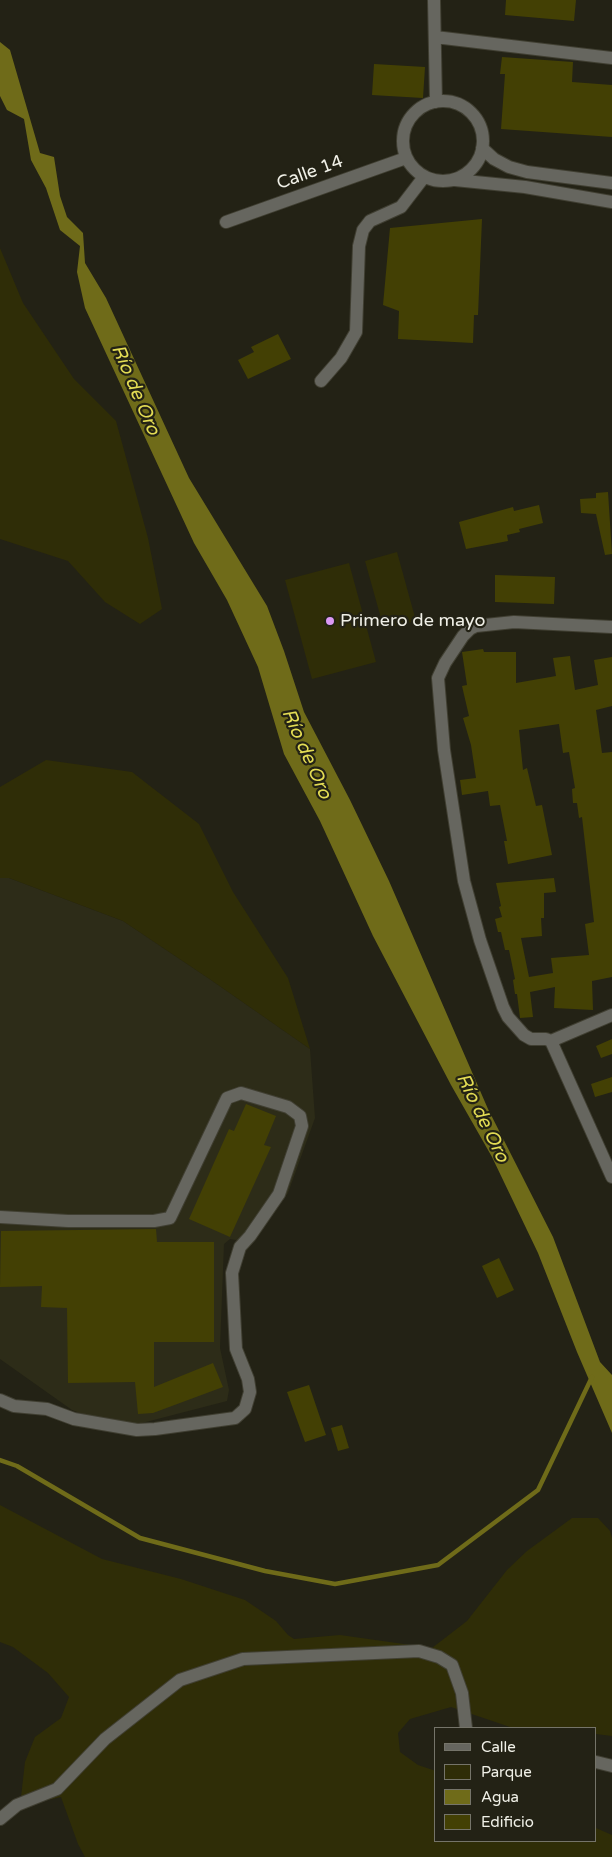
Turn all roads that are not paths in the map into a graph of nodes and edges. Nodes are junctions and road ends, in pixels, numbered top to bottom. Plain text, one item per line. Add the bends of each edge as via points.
1 (434, 0) edge
2 (434, 37) junction
3 (612, 58) edge
4 (436, 102) junction
5 (482, 148) junction
6 (406, 158) junction
7 (424, 177) junction
8 (452, 180) junction
9 (612, 183) edge
10 (612, 202) edge
11 (226, 222) dead end
12 (321, 381) dead end
13 (612, 627) edge
14 (612, 1015) edge
15 (551, 1041) junction
16 (612, 1177) edge
17 (0, 1218) edge
18 (0, 1400) edge
19 (466, 1727) edge
20 (597, 1762) edge
21 (612, 1766) edge
22 (0, 1819) edge

1 - 2 street
2 - 3 street
2 - 4 street
4 - 5 street via 461,106 471,113 483,135
4 - 6 street via 411,116 404,129 402,144
5 - 8 street via 472,169
5 - 9 street via 509,167
6 - 7 street
6 - 11 street, Calle 14
7 - 8 street
7 - 12 street via 401,207 370,221 363,230 359,246 356,332 341,358
8 - 10 street via 525,187
13 - 15 street via 514,622 476,626 463,636 438,678 444,750 464,881 480,940 508,1017 531,1039
14 - 15 street
15 - 16 street
17 - 18 street via 68,1221 154,1221 170,1218 227,1098 242,1092 288,1107 300,1116 302,1126 279,1194 240,1248 232,1273 236,1349 250,1392 246,1409 235,1418 137,1430 74,1419 47,1409 14,1406
19 - 22 street via 462,1693 452,1665 419,1651 243,1659 180,1680 105,1739 57,1789 17,1805
20 - 21 street

